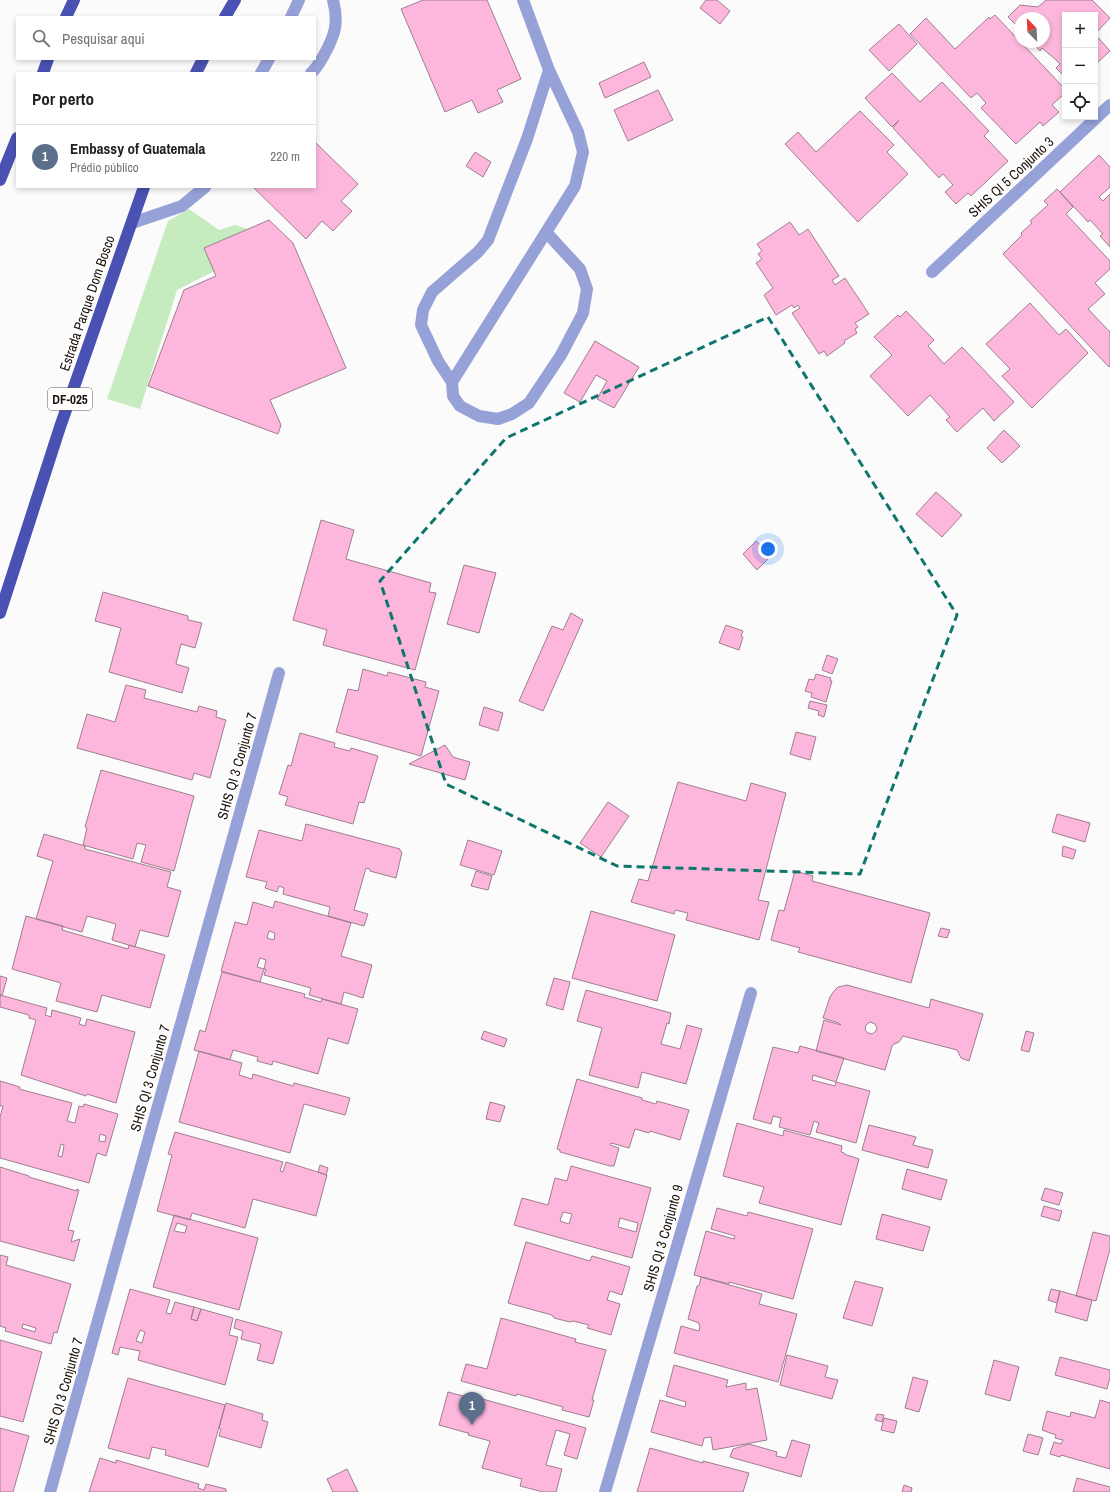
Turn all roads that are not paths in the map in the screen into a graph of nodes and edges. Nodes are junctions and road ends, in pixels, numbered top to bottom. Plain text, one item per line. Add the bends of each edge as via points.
1 (74, 0) edge
2 (235, 0) edge
3 (299, 0) edge
4 (333, 0) edge
5 (523, 0) edge
6 (66, 16) edge
7 (226, 16) edge
8 (291, 16) edge
9 (48, 60) edge
10 (202, 60) edge
11 (268, 60) edge
12 (549, 70) junction
13 (43, 72) edge
14 (196, 72) edge
15 (262, 72) edge
16 (312, 72) edge
17 (1110, 104) edge
18 (16, 140) edge
19 (0, 180) edge
20 (144, 188) edge
21 (204, 188) edge
22 (132, 223) junction
23 (546, 232) junction
24 (932, 272) dead end
25 (452, 382) junction
26 (0, 613) edge
27 (279, 673) dead end
28 (751, 993) dead end
29 (50, 1492) edge
30 (605, 1492) edge

1 - 6 main road
2 - 7 main road
3 - 8 street
4 - 16 street via 336,12 334,36
5 - 12 street
9 - 13 main road
10 - 14 main road
11 - 15 street
12 - 23 street via 578,132 583,152 575,186
12 - 25 street via 527,139 488,240 432,292 423,310 421,325 438,361
17 - 24 street, SHIS QI 5 Conjunto 3
18 - 19 main road
20 - 22 main road, Estrada Parque Dom Bosco / DF-025
21 - 22 street via 182,206
22 - 26 main road, Estrada Parque Dom Bosco / DF-025 via 60,427
23 - 25 street
23 - 25 street via 580,269 586,289 583,313 561,355 529,403 498,419 479,416 460,406 453,396
27 - 29 street, SHIS QI 3 Conjunto 7
28 - 30 street, SHIS QI 3 Conjunto 9

